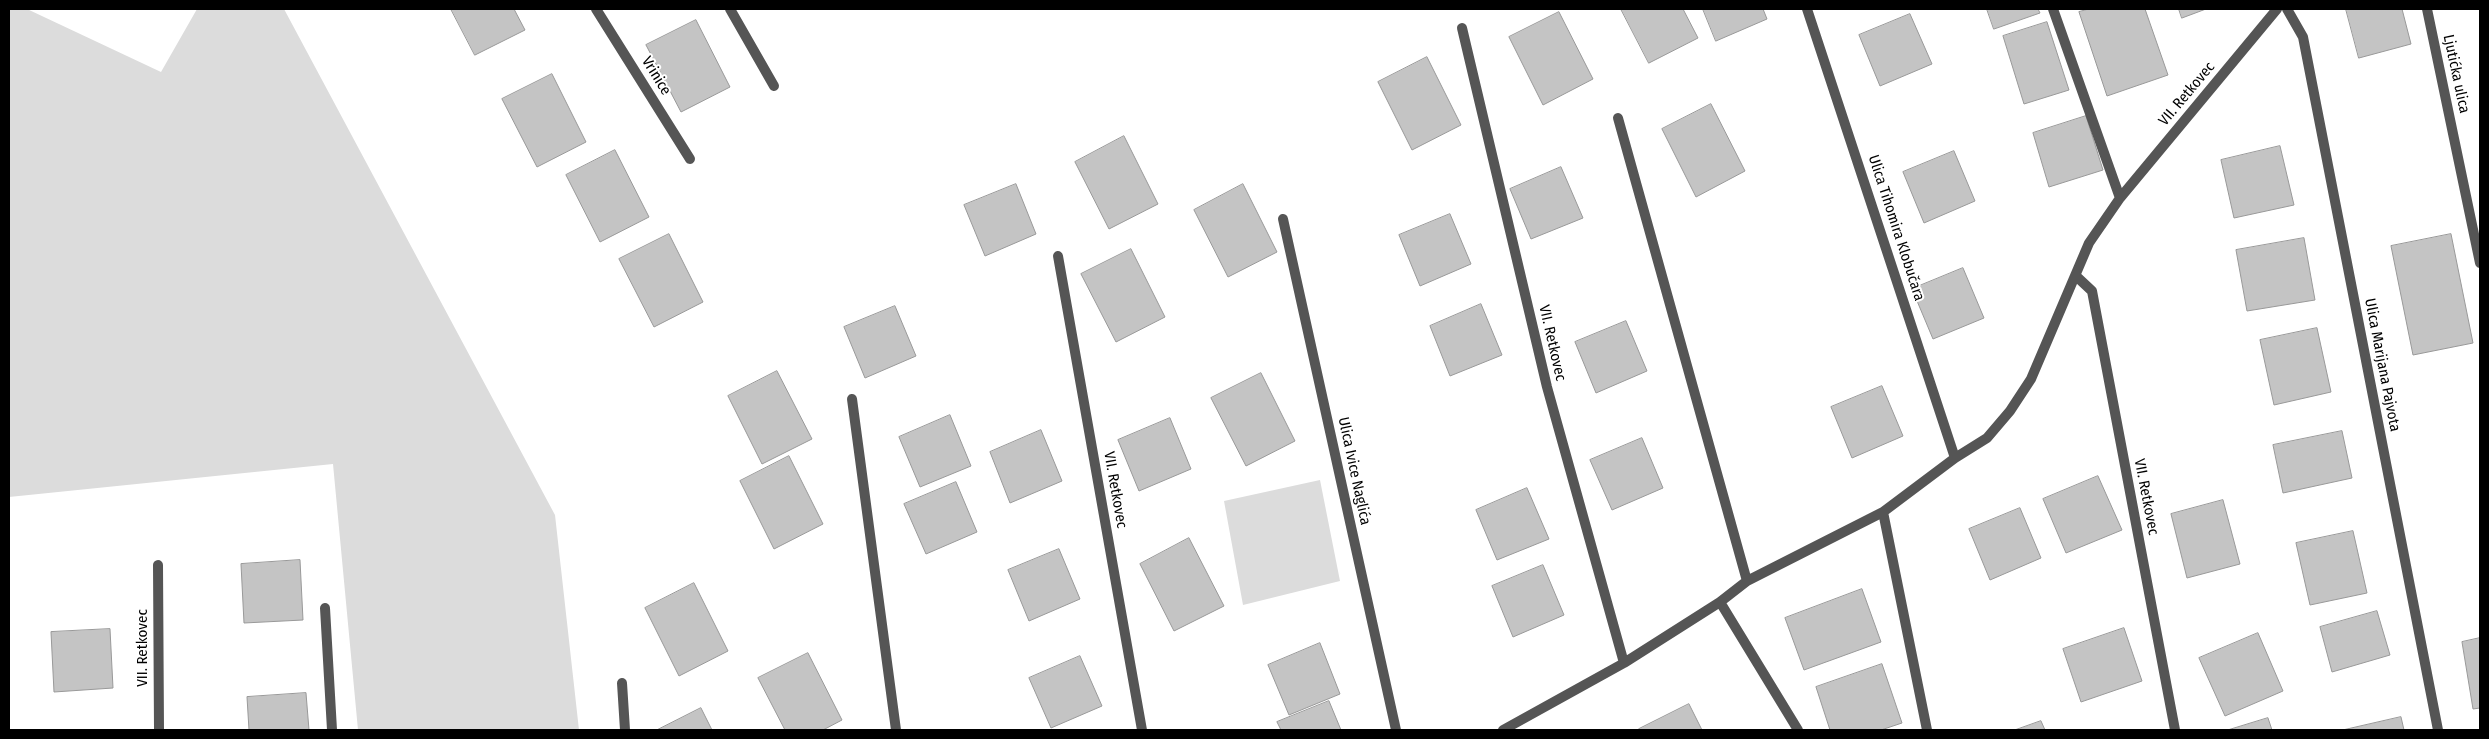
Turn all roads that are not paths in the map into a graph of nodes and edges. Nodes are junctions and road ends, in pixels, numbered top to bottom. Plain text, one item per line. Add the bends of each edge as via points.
1 (596, 9) edge
2 (730, 9) edge
3 (1807, 9) edge
4 (2053, 9) edge
5 (2277, 9) edge
6 (2287, 9) edge
7 (2427, 9) edge
8 (1462, 28) dead end
9 (774, 86) dead end
10 (1618, 118) dead end
11 (690, 160) dead end
12 (2120, 198) junction
13 (1283, 218) dead end
14 (1058, 256) dead end
15 (2480, 263) edge
16 (2076, 276) junction
17 (852, 398) dead end
18 (1955, 458) junction
19 (1883, 512) junction
20 (158, 565) dead end
21 (1747, 581) junction
22 (1720, 602) junction
23 (325, 608) dead end
24 (1624, 663) junction
25 (622, 683) dead end
26 (159, 730) edge
27 (332, 730) edge
28 (626, 730) edge
29 (896, 730) edge
30 (1142, 730) edge
31 (1396, 730) edge
32 (1503, 730) edge
33 (1798, 730) edge
34 (1927, 730) edge
35 (2174, 730) edge
36 (2438, 730) edge

1 - 11 street, Vrinice
2 - 9 street
3 - 18 street, Ulica Tihomira Klobučara
4 - 12 street
5 - 12 street, VII. Retkovec
6 - 36 street, Ulica Marijana Pajvota via 2303,38
7 - 15 street, Ljutićka ulica
8 - 24 street, VII. Retkovec via 1547,387
10 - 21 street
12 - 16 street, VII. Retkovec via 2089,243
13 - 31 street, Ulica Ivice Naglića
14 - 30 street, VII. Retkovec
16 - 18 street, VII. Retkovec via 2031,379 2010,411 1986,438
16 - 35 street, VII. Retkovec via 2092,291
17 - 29 street
18 - 19 street, VII. Retkovec
19 - 21 street, VII. Retkovec
19 - 34 street
20 - 26 street, VII. Retkovec
21 - 22 street, VII. Retkovec
22 - 24 street, VII. Retkovec
22 - 33 street
23 - 27 street
24 - 32 street, VII. Retkovec
25 - 28 street

